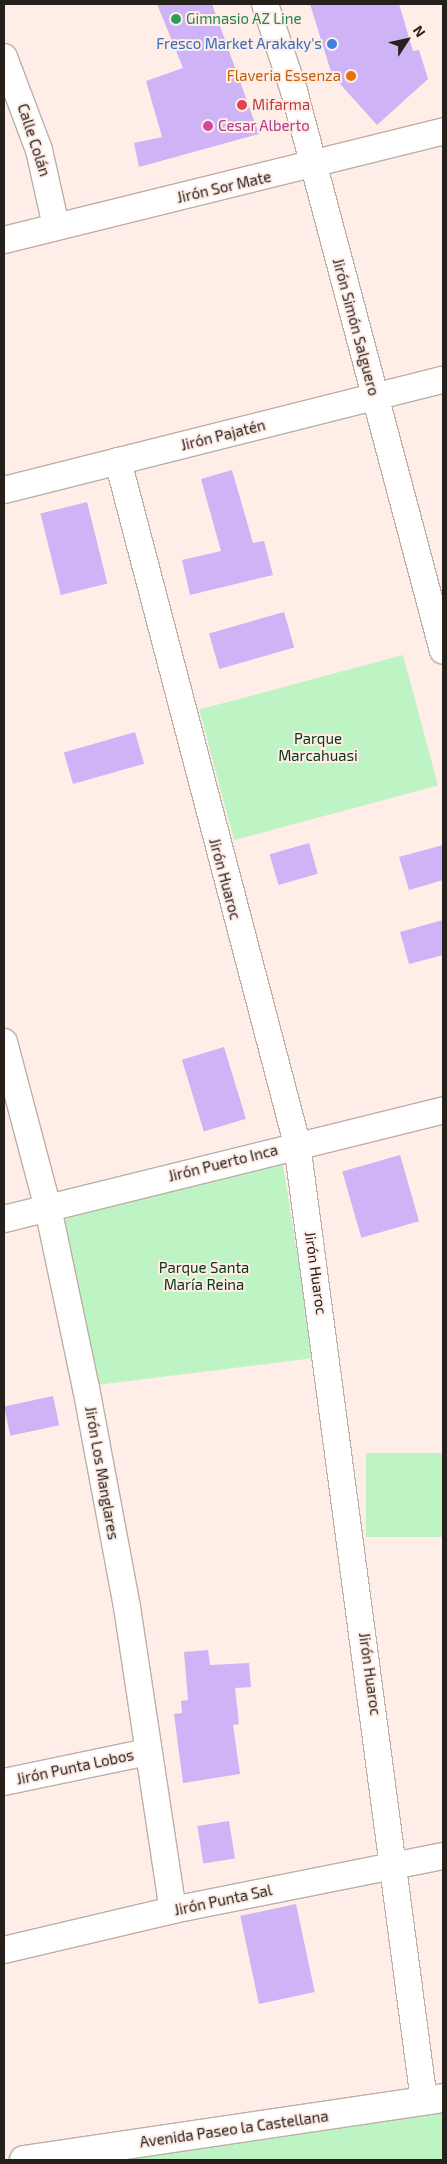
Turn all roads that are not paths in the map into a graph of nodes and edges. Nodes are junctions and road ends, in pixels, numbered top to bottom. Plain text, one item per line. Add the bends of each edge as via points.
1 (265, 4) edge
2 (4, 57) edge
3 (443, 131) edge
4 (312, 166) junction
5 (56, 226) junction
6 (4, 240) edge
7 (443, 380) edge
8 (376, 397) junction
9 (118, 461) junction
10 (4, 490) edge
11 (442, 640) edge
12 (4, 1042) edge
13 (443, 1110) edge
14 (298, 1144) junction
15 (48, 1208) junction
16 (4, 1220) edge
17 (147, 1752) junction
18 (4, 1782) edge
19 (443, 1856) edge
20 (395, 1864) junction
21 (173, 1910) junction
22 (4, 1950) edge
23 (434, 2100) edge
24 (24, 2160) edge

1 - 4 street, Jirón Simón Salguero via 294,91
2 - 5 street, Calle Colán via 39,150
3 - 4 street, Jirón Sor Mate
4 - 5 street, Jirón Sor Mate
4 - 8 street, Jirón Simón Salguero
5 - 6 street, Jirón Sor Mate
7 - 8 street, Jirón Pajatén
8 - 9 street, Jirón Pajatén
8 - 11 street, Jirón Simón Salguero
9 - 10 street, Jirón Pajatén
9 - 14 street, Jirón Huaroc
12 - 15 street, Jirón Los Manglares
13 - 14 street, Jirón Puerto Inca
14 - 15 street, Jirón Puerto Inca
14 - 20 street, Jirón Huaroc
15 - 16 street, Jirón Puerto Inca
15 - 17 street, Jirón Los Manglares via 125,1598
17 - 18 street, Jirón Punta Lobos
17 - 21 street, Jirón Los Manglares
19 - 20 street, Jirón Punta Sal
20 - 21 street, Jirón Punta Sal
20 - 23 street, Jirón Huaroc
21 - 22 street, Jirón Punta Sal
23 - 24 main road, Avenida Paseo la Castellana

